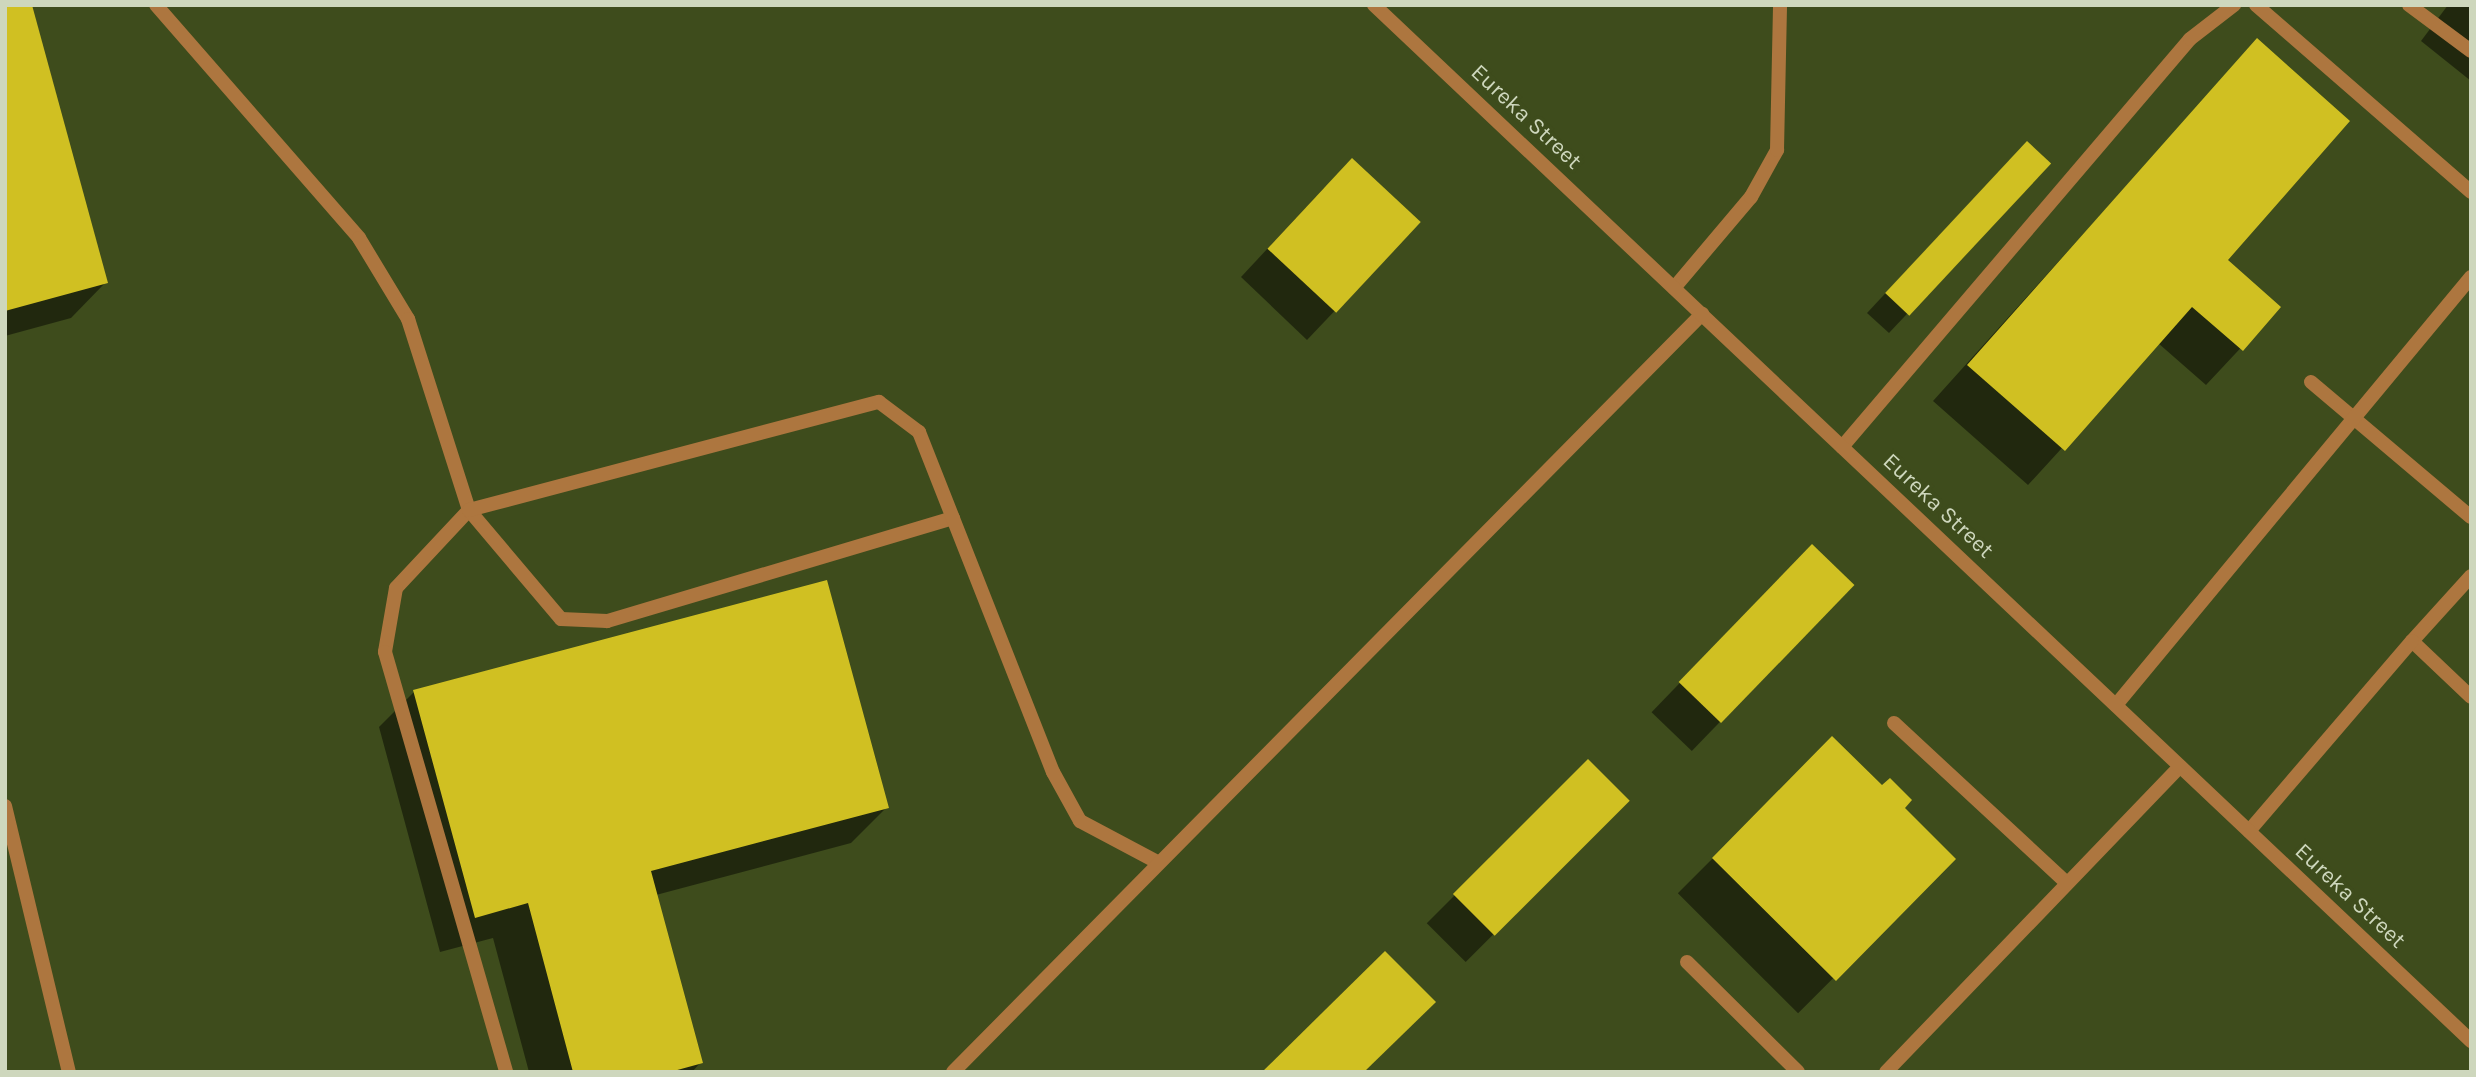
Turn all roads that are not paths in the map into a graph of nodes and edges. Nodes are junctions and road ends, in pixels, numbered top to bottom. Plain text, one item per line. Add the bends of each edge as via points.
1 (156, 5) edge
2 (1374, 5) edge
3 (1780, 5) edge
4 (2234, 5) edge
5 (2256, 5) edge
6 (2409, 5) edge
7 (2471, 51) edge
8 (2471, 192) edge
9 (2471, 277) edge
10 (1674, 288) junction
11 (1702, 314) junction
12 (2311, 382) dead end
13 (2356, 419) junction
14 (1842, 447) junction
15 (469, 510) junction
16 (2471, 517) edge
17 (953, 518) junction
18 (2471, 576) edge
19 (2412, 642) junction
20 (2471, 697) edge
21 (2116, 705) junction
22 (1895, 723) dead end
23 (2180, 765) junction
24 (5, 806) edge
25 (2249, 831) junction
26 (1159, 863) junction
27 (2067, 883) junction
28 (1687, 962) dead end
29 (2471, 1041) edge
30 (69, 1072) edge
31 (506, 1072) edge
32 (953, 1072) edge
33 (1798, 1072) edge
34 (1886, 1072) edge

1 - 15 street via 359,238 408,319
2 - 10 street, Eureka Street
3 - 10 street via 1777,150 1751,197
4 - 14 street via 2190,39
5 - 8 street
6 - 7 street
9 - 13 street
10 - 11 street, Eureka Street
11 - 14 street, Eureka Street
11 - 26 street
12 - 13 street
13 - 16 street
13 - 21 street
14 - 21 street, Eureka Street
15 - 17 street via 561,620 607,621
15 - 17 street via 879,402 919,432
15 - 31 street via 396,588 385,652
17 - 26 street via 1053,772 1080,821
18 - 19 street
19 - 20 street
19 - 25 street
21 - 23 street, Eureka Street
22 - 27 street
23 - 25 street, Eureka Street
23 - 27 street
24 - 30 street
25 - 29 street, Eureka Street
26 - 32 street
27 - 34 street
28 - 33 street

